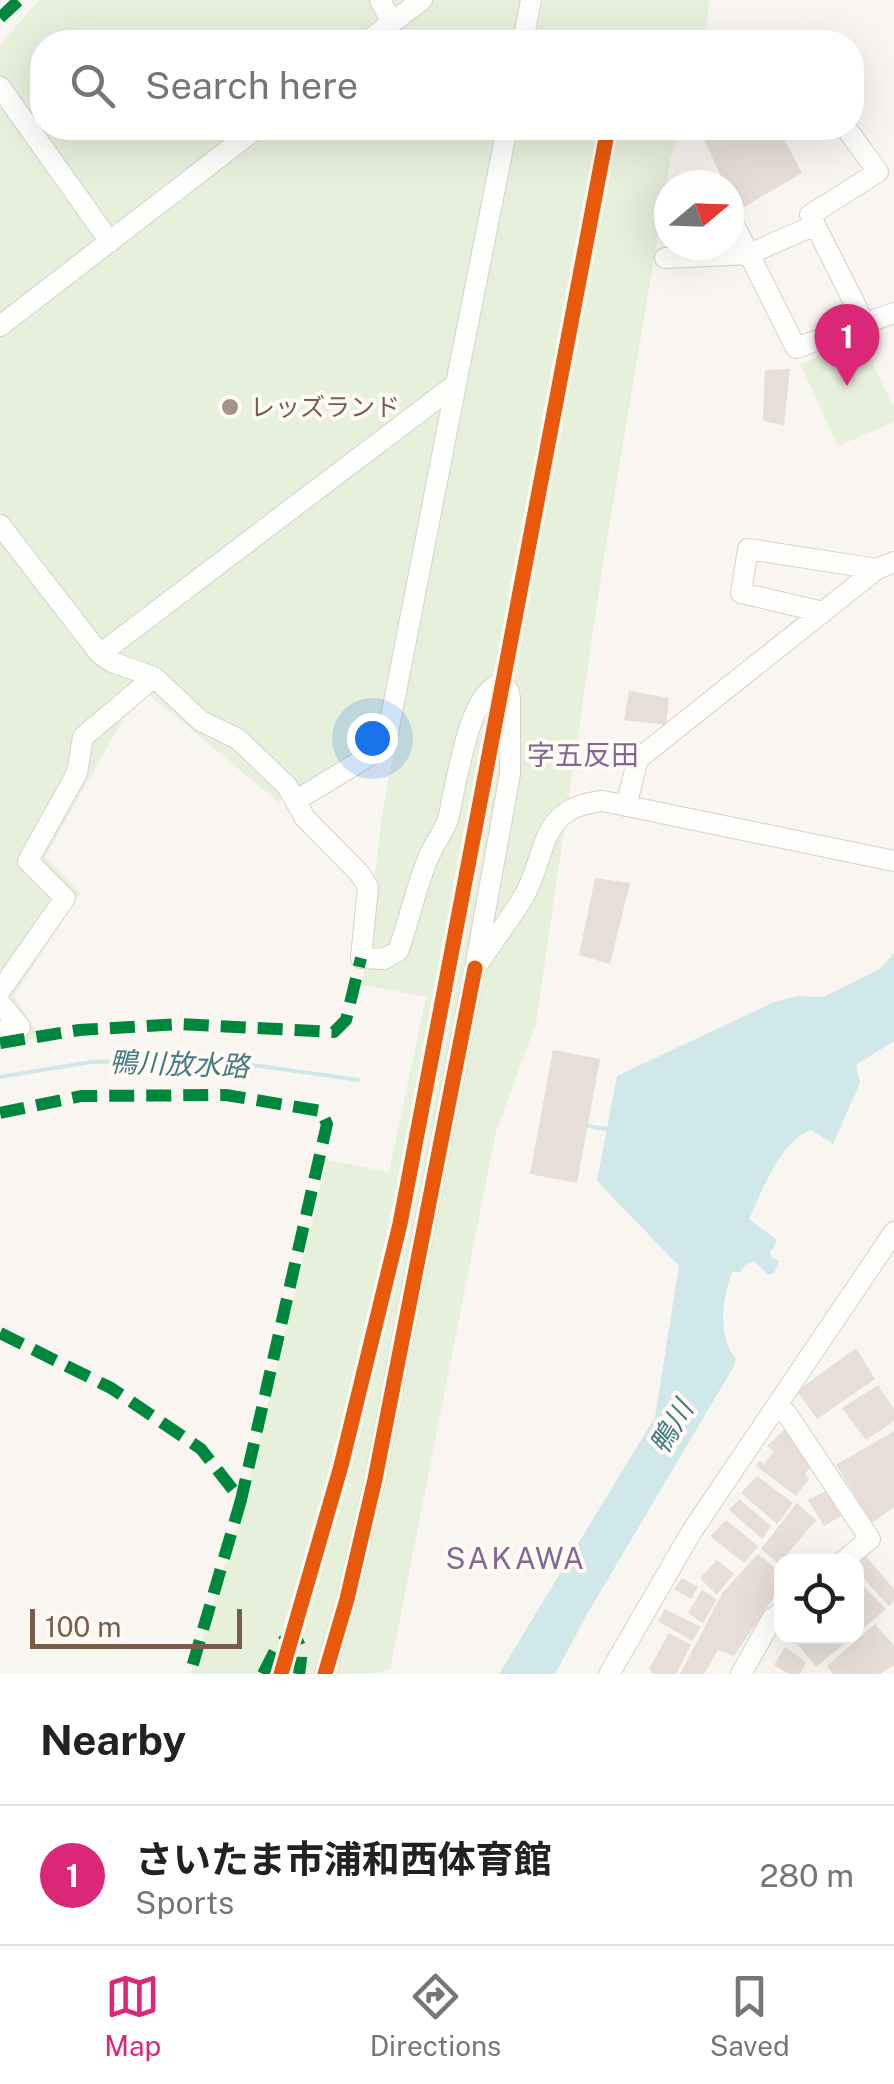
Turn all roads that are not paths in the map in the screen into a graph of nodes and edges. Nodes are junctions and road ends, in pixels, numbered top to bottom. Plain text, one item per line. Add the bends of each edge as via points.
1 (380, 0) edge
2 (422, 0) edge
3 (531, 0) edge
4 (392, 23) junction
5 (382, 30) edge
6 (525, 30) edge
7 (0, 87) edge
8 (30, 129) edge
9 (38, 140) edge
10 (242, 140) edge
11 (505, 140) edge
12 (855, 140) edge
13 (812, 220) junction
14 (110, 242) junction
15 (744, 244) edge
16 (744, 254) edge
17 (749, 254) junction
18 (894, 314) edge
19 (865, 324) junction
20 (0, 326) edge
21 (456, 384) junction
22 (0, 525) edge
23 (886, 566) edge
24 (823, 612) junction
25 (100, 654) junction
26 (154, 677) junction
27 (295, 801) junction
28 (626, 806) junction
29 (894, 860) edge
30 (475, 968) junction
31 (0, 991) edge
32 (0, 1003) edge
33 (0, 1032) edge
34 (894, 1232) edge
35 (777, 1405) junction
36 (852, 1554) edge
37 (774, 1617) edge
38 (324, 1674) edge
39 (610, 1674) edge
40 (741, 1674) edge

1 - 4 street
2 - 4 street
3 - 6 street
4 - 5 street
7 - 8 street
9 - 14 street
10 - 14 street
11 - 21 street
12 - 13 street via 878,172
13 - 17 street
13 - 19 street
14 - 20 street
15 - 17 street
16 - 17 street
17 - 19 street via 796,348
18 - 19 street
21 - 25 street
21 - 27 street via 387,738
22 - 25 street
23 - 24 street
23 - 24 street via 748,548 741,593
24 - 28 street via 638,758
25 - 26 street
26 - 27 street via 201,721 238,739
26 - 31 street via 83,737 77,773 28,862 65,898
27 - 30 street via 368,888 361,958 392,957 447,821 458,765 486,694 500,684 508,690 510,774
28 - 29 street
28 - 30 street via 578,807 552,827 530,884
30 - 38 street via 376,1479
32 - 33 street via 20,1027
34 - 35 street
35 - 36 street via 870,1539
35 - 39 street via 692,1531
37 - 40 street

